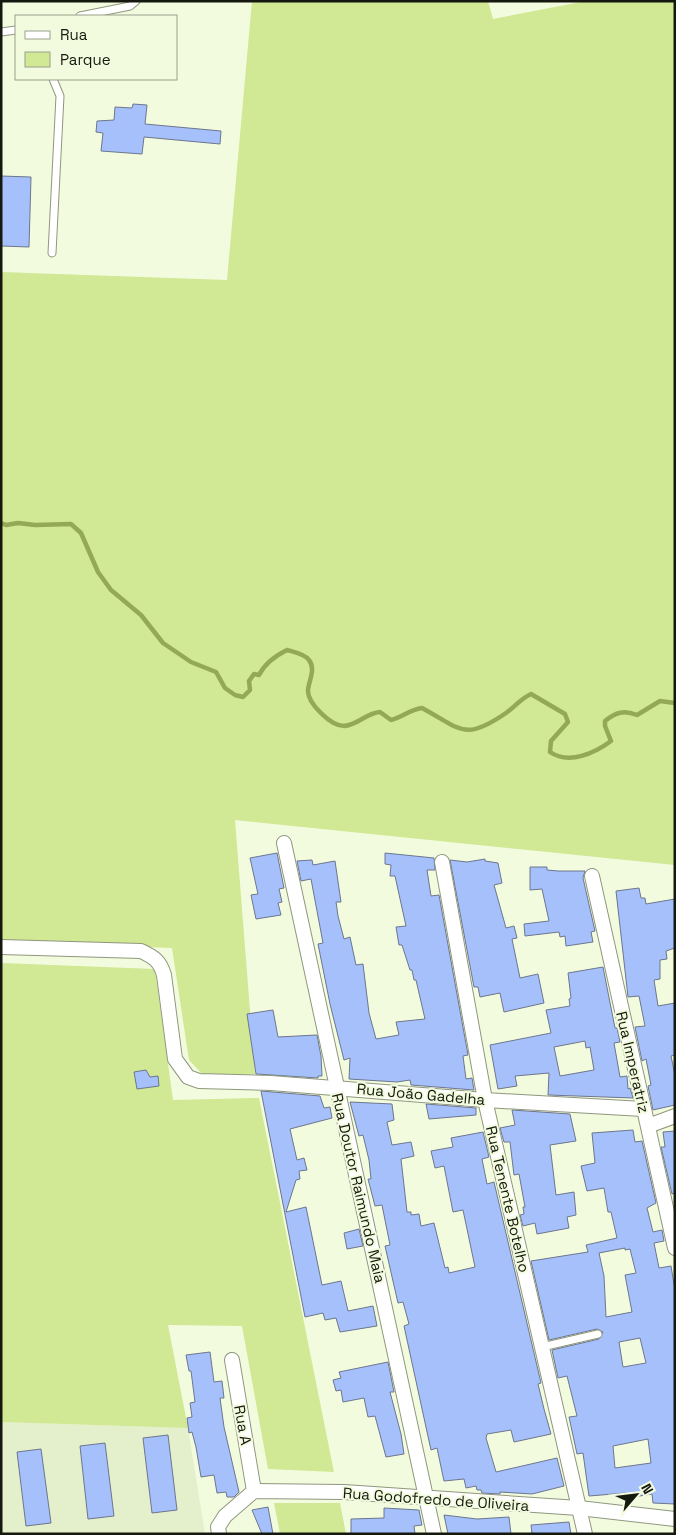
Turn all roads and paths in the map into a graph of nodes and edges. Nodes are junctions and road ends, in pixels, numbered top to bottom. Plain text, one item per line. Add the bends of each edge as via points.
1 (136, 1) edge
2 (85, 15) edge
3 (53, 80) edge
4 (52, 253) dead end
5 (284, 843) dead end
6 (442, 862) dead end
7 (592, 876) dead end
8 (1, 947) edge
9 (336, 1087) junction
10 (485, 1100) junction
11 (643, 1109) junction
12 (675, 1116) edge
13 (648, 1126) junction
14 (675, 1248) edge
15 (598, 1334) dead end
16 (542, 1347) junction
17 (232, 1360) dead end
18 (254, 1491) junction
19 (427, 1499) junction
20 (579, 1508) junction
21 (675, 1519) edge
22 (219, 1534) edge
23 (434, 1534) edge
24 (585, 1534) edge

1 - 2 lane via 130,6
3 - 4 lane via 60,104
5 - 9 street, Rua Doutor Raimundo Maia
6 - 10 street, Rua Tenente Botelho
7 - 11 street, Rua Imperatriz
8 - 9 street, Rua João Gadelha via 141,951 154,956 164,974 175,1059 188,1077 199,1081
9 - 10 street, Rua João Gadelha
9 - 19 street, Rua Doutor Raimundo Maia
10 - 11 street, Rua João Gadelha
10 - 16 street, Rua Tenente Botelho
11 - 13 street, Rua Imperatriz
12 - 13 street
13 - 14 street, Rua Imperatriz
15 - 16 lane
16 - 20 street, Rua Tenente Botelho
17 - 18 street, Rua A
18 - 19 street, Rua Godofredo de Oliveira via 344,1492
18 - 22 street via 224,1516 218,1527
19 - 20 street, Rua Godofredo de Oliveira
19 - 23 street, Rua Doutor Raimundo Maia
20 - 21 street, Rua Godofredo de Oliveira
20 - 24 street, Rua Tenente Botelho

